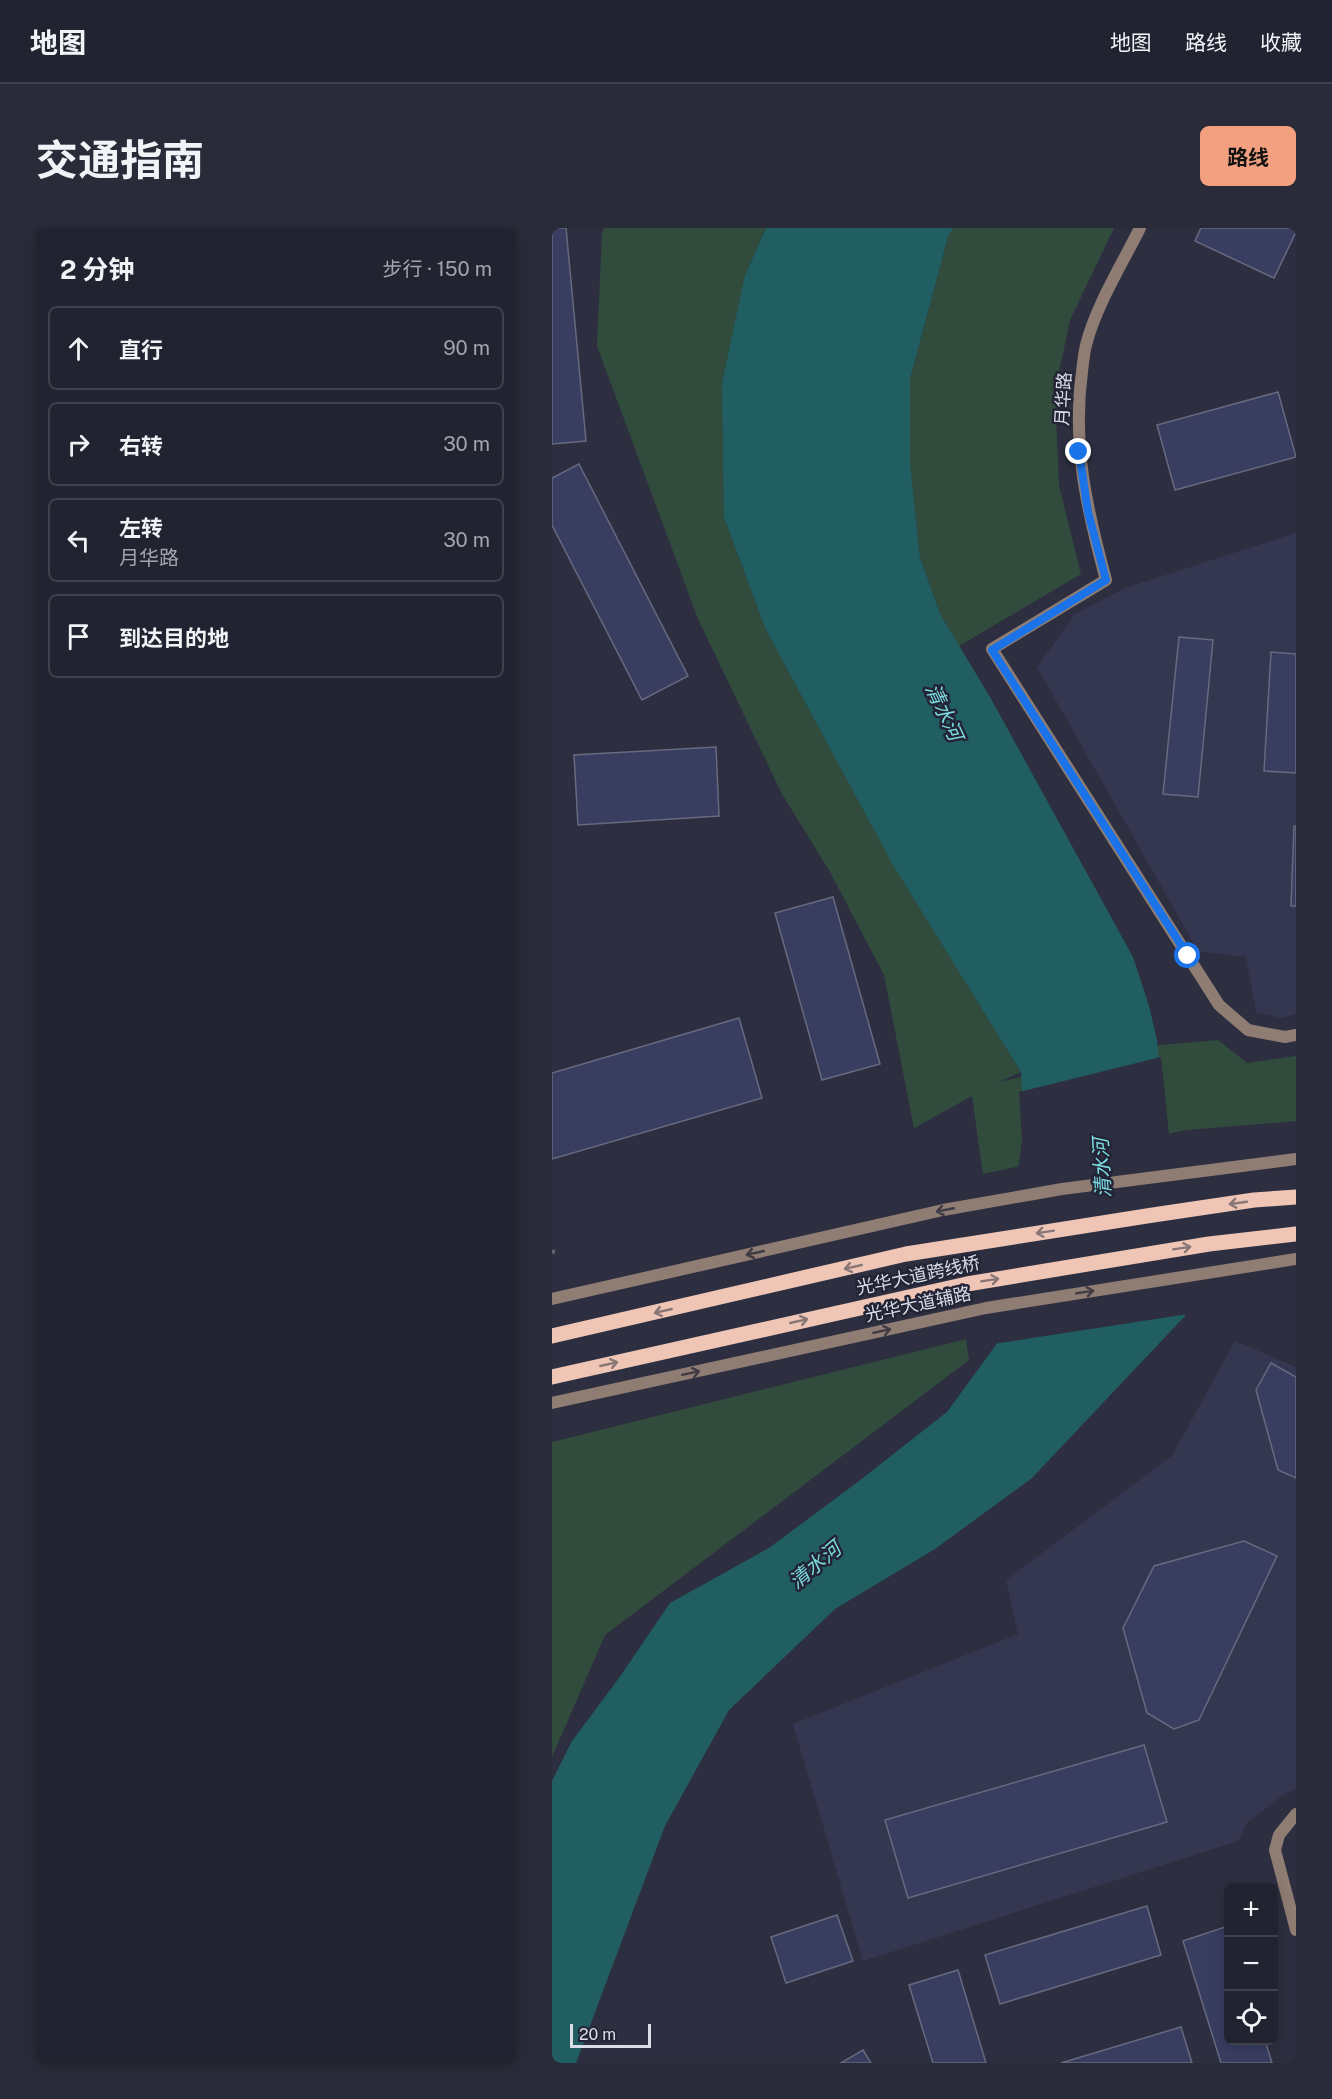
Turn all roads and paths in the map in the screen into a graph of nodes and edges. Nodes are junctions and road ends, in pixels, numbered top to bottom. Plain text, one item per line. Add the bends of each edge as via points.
1 (1140, 228) edge
2 (1296, 1035) edge
3 (1296, 1159) edge
4 (1296, 1197) edge
5 (1296, 1234) edge
6 (1296, 1259) edge
7 (552, 1299) edge
8 (552, 1336) edge
9 (552, 1377) edge
10 (552, 1403) edge
11 (1296, 1814) edge
12 (1296, 1930) edge

1 - 2 street, 月华路 via 1086,344 1079,397 1079,452 1088,512 1106,580 992,650 1219,1005 1248,1030 1285,1037
3 -> 7 street via 1178,1173 943,1210
4 -> 8 main road, 光华大道跨线桥 via 1254,1200 906,1254
9 -> 5 main road, 光华大道跨线桥 via 967,1284 1209,1244
10 -> 6 street, 光华大道辅路 via 986,1308
11 - 12 street via 1279,1835 1275,1850

